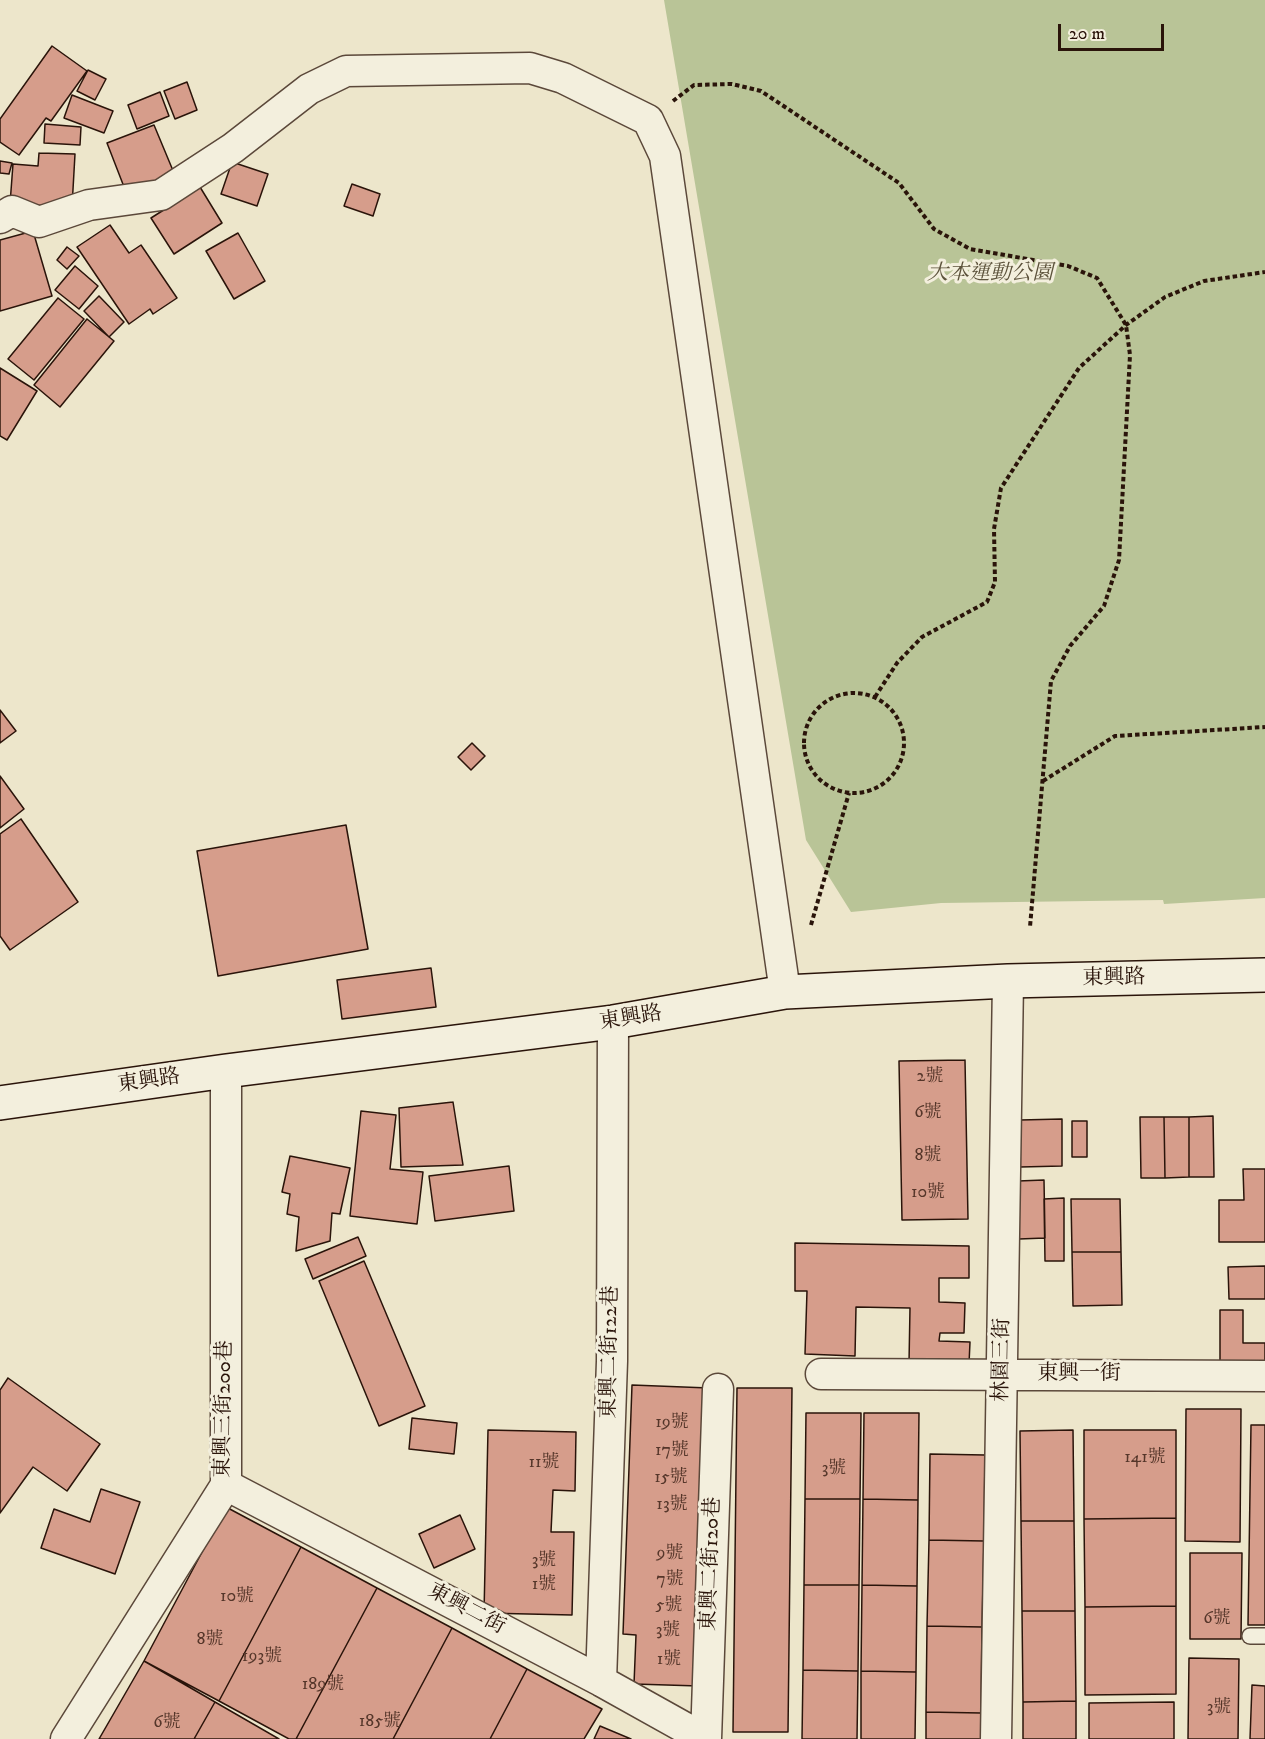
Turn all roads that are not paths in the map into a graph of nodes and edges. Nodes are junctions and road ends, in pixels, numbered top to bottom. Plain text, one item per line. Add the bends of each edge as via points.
1 (0, 218) edge
2 (1265, 975) edge
3 (1008, 981) junction
4 (785, 992) junction
5 (613, 1022) junction
6 (226, 1071) junction
7 (0, 1103) edge
8 (821, 1374) dead end
9 (1003, 1374) junction
10 (1265, 1376) edge
11 (718, 1389) dead end
12 (226, 1485) junction
13 (601, 1681) junction
14 (66, 1739) edge
15 (706, 1739) edge
16 (996, 1739) edge

1 - 4 street via 12,211 39,222 89,206 161,195 233,148 309,89 346,72 530,68 563,78 648,120 665,156
2 - 3 street, 東興路
3 - 4 street, 東興路
3 - 9 street, 林園三街
4 - 5 street, 東興路
5 - 6 street, 東興路
5 - 13 street, 東興二街122巷 via 612,1361
6 - 7 street, 東興路
6 - 12 street, 東興三街200巷
8 - 9 street, 東興一街
9 - 10 street, 東興一街
9 - 16 street, 林園三街
11 - 15 street, 東興二街120巷
12 - 13 street, 東興二街
12 - 14 street, 東興三街200巷
13 - 15 street, 東興二街

